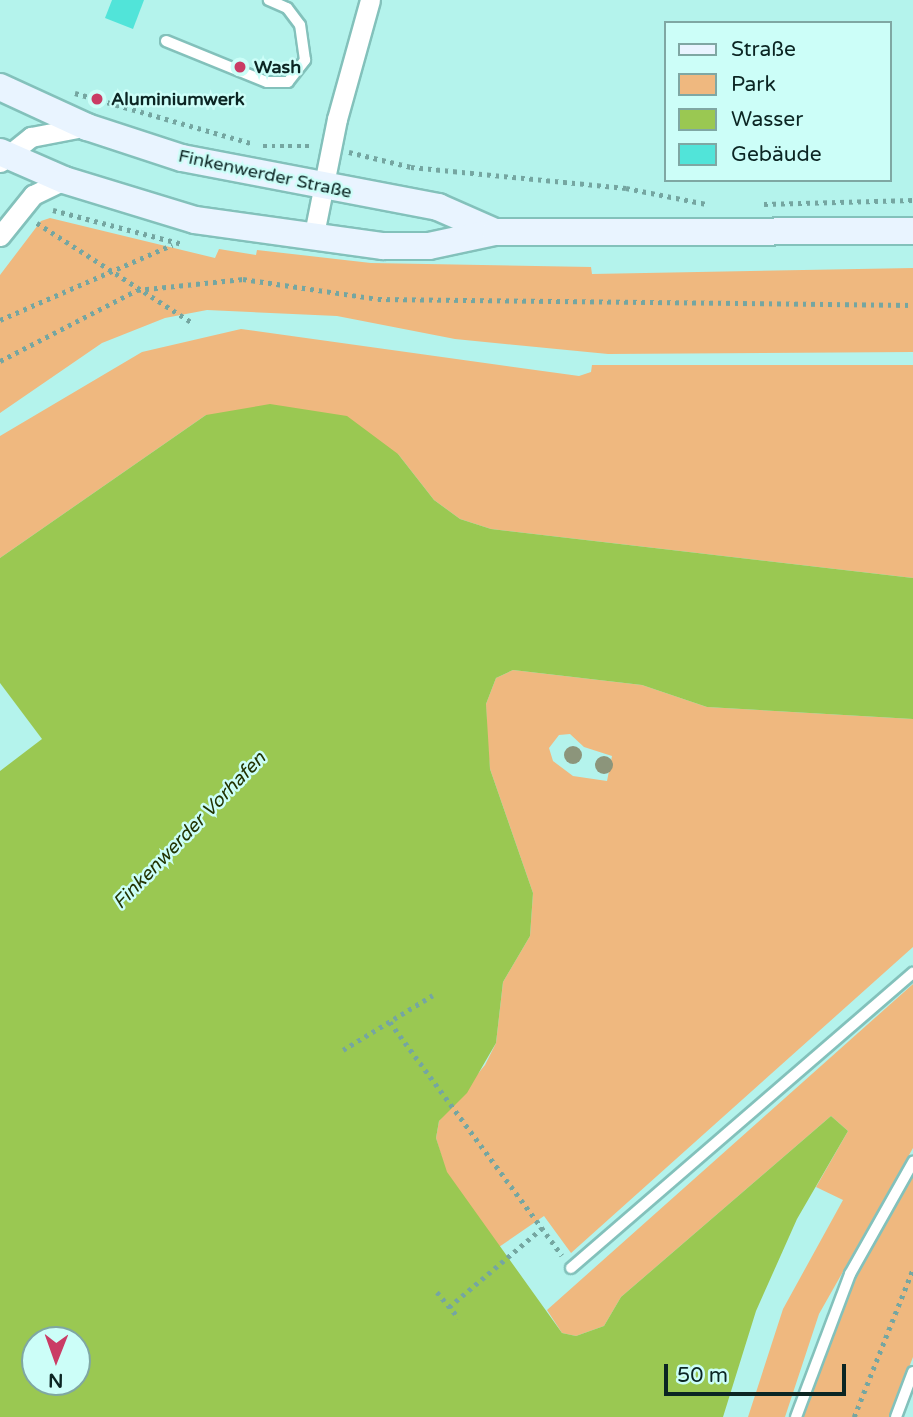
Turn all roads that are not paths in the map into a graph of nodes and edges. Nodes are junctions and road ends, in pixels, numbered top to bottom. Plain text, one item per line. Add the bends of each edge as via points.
1 (269, 0) edge
2 (370, 0) edge
3 (166, 41) dead end
4 (0, 87) edge
5 (87, 127) junction
6 (2, 156) edge
7 (64, 180) junction
8 (322, 187) junction
9 (913, 231) edge
10 (495, 232) junction
11 (0, 236) edge
12 (313, 239) junction
13 (913, 973) edge
14 (913, 1162) edge
15 (571, 1268) road end
16 (913, 1371) edge
17 (796, 1417) edge
18 (896, 1417) edge

1 - 3 lane via 287,8 300,25 306,60 288,82 267,82
2 - 8 street
4 - 5 main road, Finkenwerder Straße
5 - 6 street via 47,131
5 - 8 main road, Finkenwerder Straße via 219,168
6 - 7 main road, Finkenwerder Straße
7 - 11 street via 33,195
7 - 12 main road, Finkenwerder Straße via 195,220
8 - 10 main road, Finkenwerder Straße via 438,207
8 - 12 street
9 - 10 main road, Finkenwerder Straße
10 - 12 main road, Finkenwerder Straße via 429,246
13 - 15 lane
14 - 17 lane via 850,1274
16 - 18 lane

